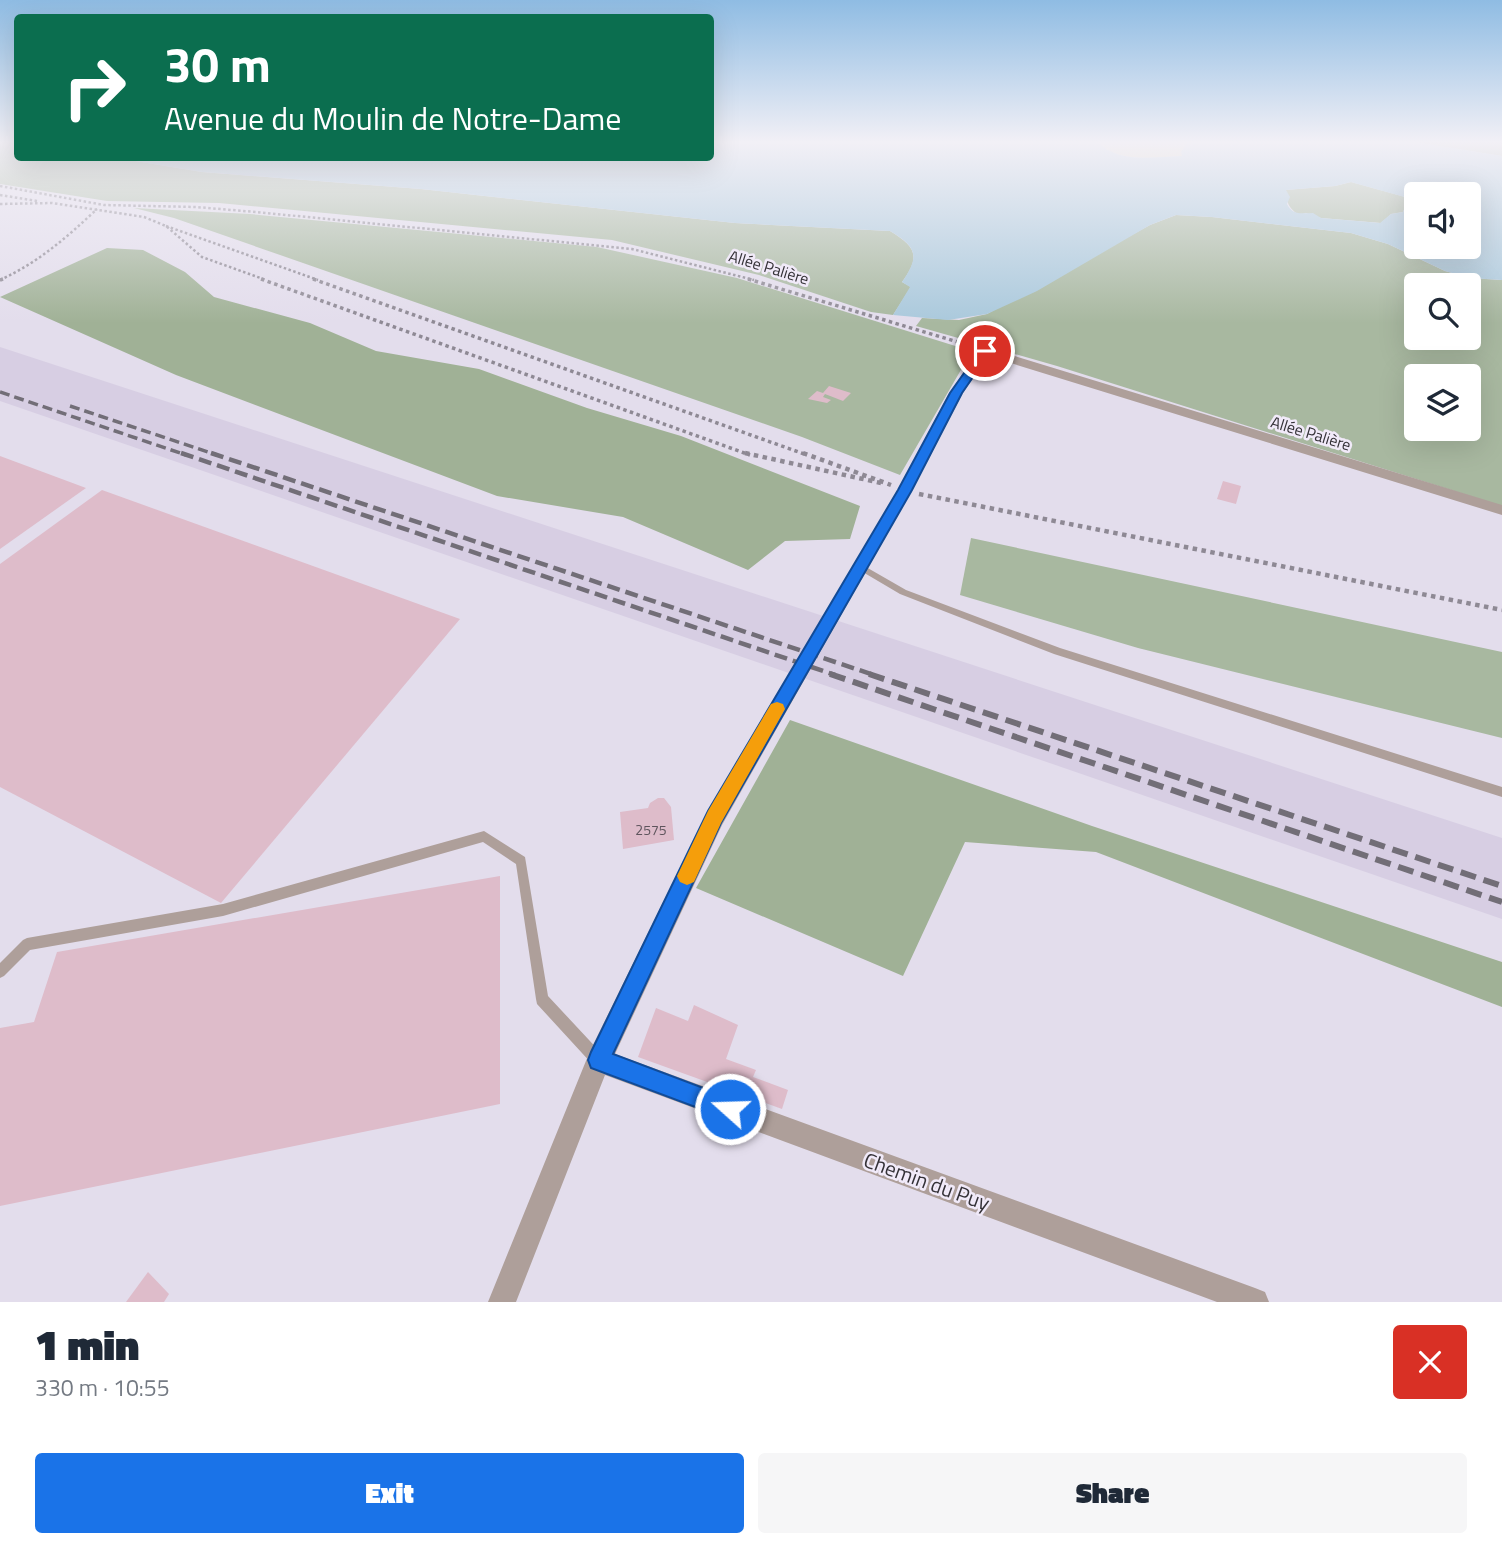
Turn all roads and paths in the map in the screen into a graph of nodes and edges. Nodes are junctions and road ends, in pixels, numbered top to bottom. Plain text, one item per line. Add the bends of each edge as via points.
1 (44, 202) edge
2 (86, 202) edge
3 (52, 203) junction
4 (0, 204) edge
5 (104, 205) junction
6 (95, 211) junction
7 (166, 226) junction
8 (0, 280) edge
9 (985, 351) junction
10 (896, 487) junction
11 (1502, 510) edge
12 (859, 566) junction
13 (1502, 610) edge
14 (1502, 792) edge
15 (0, 972) edge
16 (599, 1060) junction
17 (502, 1302) edge
18 (1255, 1302) edge

1 - 3 path
2 - 5 path, Allée Palière
3 - 4 path
3 - 6 path
5 - 6 path
5 - 9 path, Allée Palière via 208,208 632,249 717,269
6 - 7 path via 144,217
6 - 8 path via 57,247
7 - 10 path
7 - 10 path via 202,257 752,456
9 - 10 street
9 - 11 street, Allée Palière
10 - 12 street
10 - 13 path via 1015,515
12 - 14 lane via 903,592 1057,651
12 - 16 street via 715,817
15 - 16 lane via 27,944 223,911 484,836 521,861 542,999
16 - 17 street
16 - 18 street, Chemin du Puy

